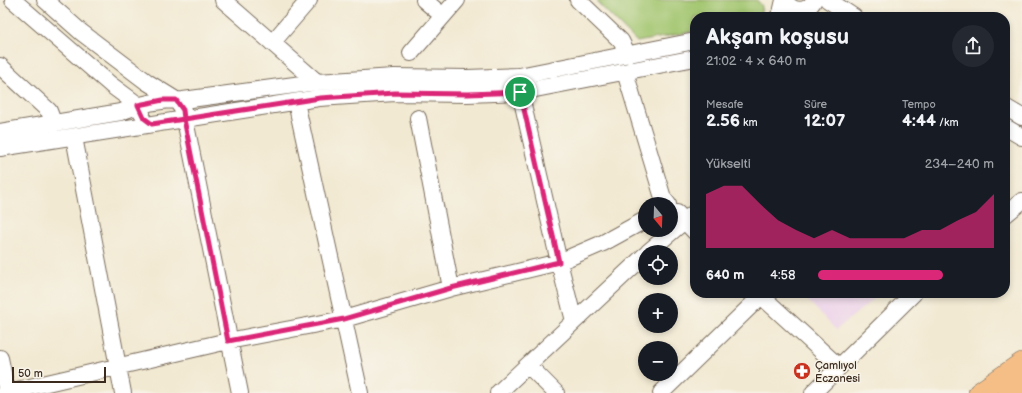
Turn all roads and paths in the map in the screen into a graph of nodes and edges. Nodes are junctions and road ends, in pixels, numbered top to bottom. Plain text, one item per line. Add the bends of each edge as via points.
1 (13, 0) edge
2 (45, 0) edge
3 (223, 0) edge
4 (310, 0) edge
5 (424, 0) edge
6 (457, 0) edge
7 (578, 0) edge
8 (784, 0) edge
9 (828, 0) edge
10 (807, 9) edge
11 (781, 12) edge
12 (846, 12) edge
13 (443, 16) junction
14 (272, 43) junction
15 (690, 43) edge
16 (411, 53) dead end
17 (628, 55) junction
18 (690, 59) edge
19 (0, 66) edge
20 (625, 72) junction
21 (317, 82) junction
22 (520, 92) junction
23 (176, 100) junction
24 (296, 102) junction
25 (138, 105) junction
26 (1010, 110) edge
27 (1022, 117) edge
28 (418, 118) dead end
29 (184, 119) junction
30 (54, 124) junction
31 (152, 124) junction
32 (1010, 129) edge
33 (0, 132) edge
34 (74, 137) junction
35 (1022, 137) edge
36 (0, 148) edge
37 (663, 197) edge
38 (1022, 201) edge
39 (1010, 211) edge
40 (678, 212) edge
41 (690, 221) edge
42 (690, 223) edge
43 (638, 224) edge
44 (658, 245) edge
45 (559, 262) junction
46 (638, 262) edge
47 (451, 288) junction
48 (756, 298) edge
49 (762, 298) edge
50 (909, 298) edge
51 (344, 319) junction
52 (574, 321) junction
53 (228, 341) junction
54 (0, 358) edge
55 (1022, 363) edge
56 (528, 365) junction
57 (118, 367) junction
58 (839, 367) junction
59 (1022, 384) edge
60 (6, 393) edge
61 (123, 393) edge
62 (240, 393) edge
63 (360, 393) edge
64 (498, 393) edge
65 (556, 393) edge
66 (661, 393) edge
67 (813, 393) edge
68 (979, 393) edge
69 (1009, 393) edge

1 - 25 street via 111,85
2 - 23 street via 87,37 147,82
3 - 14 street
4 - 14 street
5 - 13 street
6 - 13 street
7 - 17 street via 621,41
8 - 10 street via 795,10
8 - 11 street
9 - 12 street
13 - 16 street
14 - 21 street
15 - 17 street
17 - 21 street via 519,76 394,77
18 - 20 street
19 - 30 street via 49,111
20 - 22 street
20 - 37 street
21 - 23 street
22 - 24 street via 395,93
22 - 45 street
23 - 25 street
23 - 29 street via 183,110
24 - 29 street
24 - 51 street
25 - 30 street via 121,112
25 - 31 street via 144,118
26 - 27 street
28 - 47 street
29 - 31 street
29 - 53 street
30 - 33 street
31 - 34 street
32 - 35 street
34 - 36 street
34 - 57 street
38 - 39 street
40 - 41 street
42 - 44 street
43 - 45 street via 603,243
45 - 47 street
45 - 52 street
46 - 52 street
47 - 51 street
48 - 66 street
49 - 58 street
50 - 58 street
51 - 53 street
51 - 63 street
52 - 56 street
53 - 57 street
53 - 62 street
54 - 60 street
55 - 68 main road
56 - 64 street
56 - 65 street
57 - 60 street
57 - 61 street
58 - 67 street
59 - 69 main road

